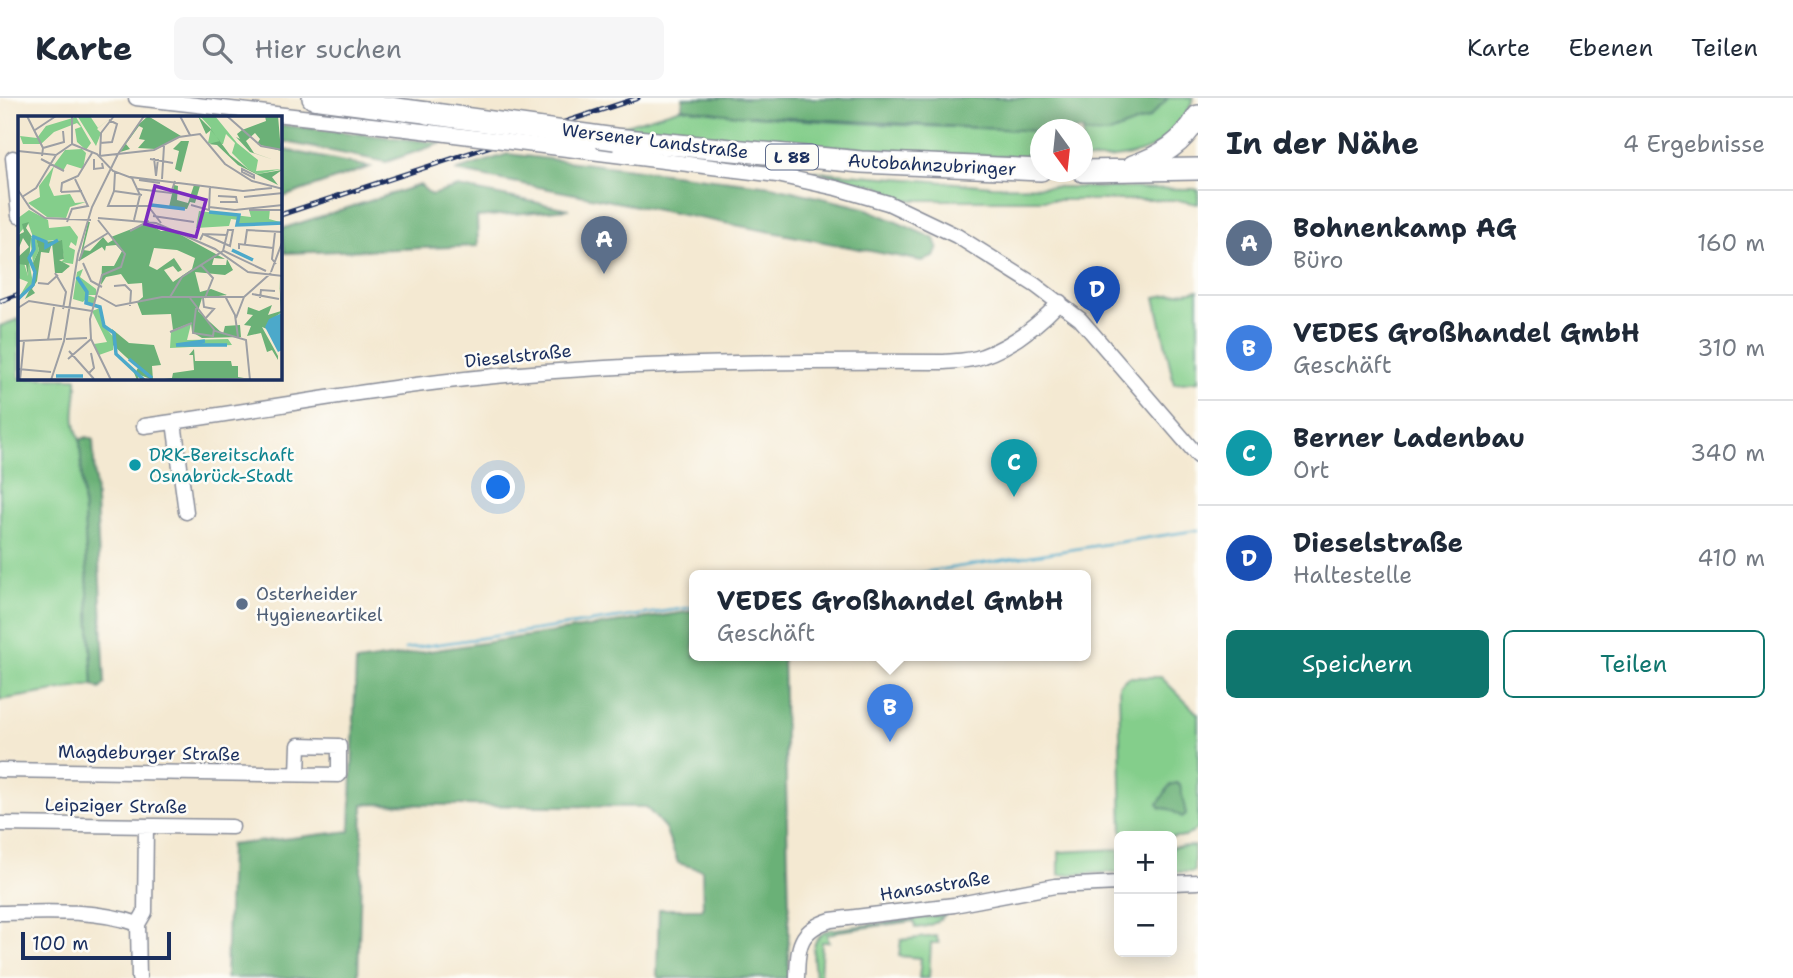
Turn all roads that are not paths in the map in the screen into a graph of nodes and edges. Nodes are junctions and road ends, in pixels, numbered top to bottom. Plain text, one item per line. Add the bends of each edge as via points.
1 (136, 98) edge
2 (313, 98) edge
3 (1198, 116) edge
4 (11, 157) edge
5 (1198, 169) edge
6 (1030, 170) edge
7 (1093, 171) edge
8 (1117, 172) junction
9 (1198, 180) edge
10 (18, 209) edge
11 (1060, 302) junction
12 (174, 422) junction
13 (144, 426) dead end
14 (1198, 456) edge
15 (186, 512) dead end
16 (0, 770) edge
17 (298, 774) dead end
18 (0, 824) edge
19 (146, 826) junction
20 (232, 827) dead end
21 (1198, 882) edge
22 (1114, 883) edge
23 (1177, 883) edge
24 (0, 914) edge
25 (138, 923) junction
26 (139, 978) edge
27 (797, 978) edge

1 - 11 street, Wersener Landstraße, bridge via 777,175 836,188 888,203 957,236
2 - 6 highway, Autobahnzubringer / L 88, bridge via 614,139 861,162
3 - 8 highway via 1166,153
4 - 10 street
5 - 8 highway
7 - 8 highway
8 - 9 highway
11 - 12 street, Dieselstraße via 1009,343 971,359 659,363 556,371
11 - 14 street, Wersener Landstraße via 1093,333
12 - 13 street, Dieselstraße
12 - 15 street
16 - 17 street, Magdeburger Straße
18 - 19 street, Leipziger Straße
19 - 20 street, Leipziger Straße
19 - 25 street via 145,912
21 - 23 street
22 - 27 street, Hansastraße via 1055,886 817,924 799,945
24 - 25 street via 82,915
25 - 26 street

